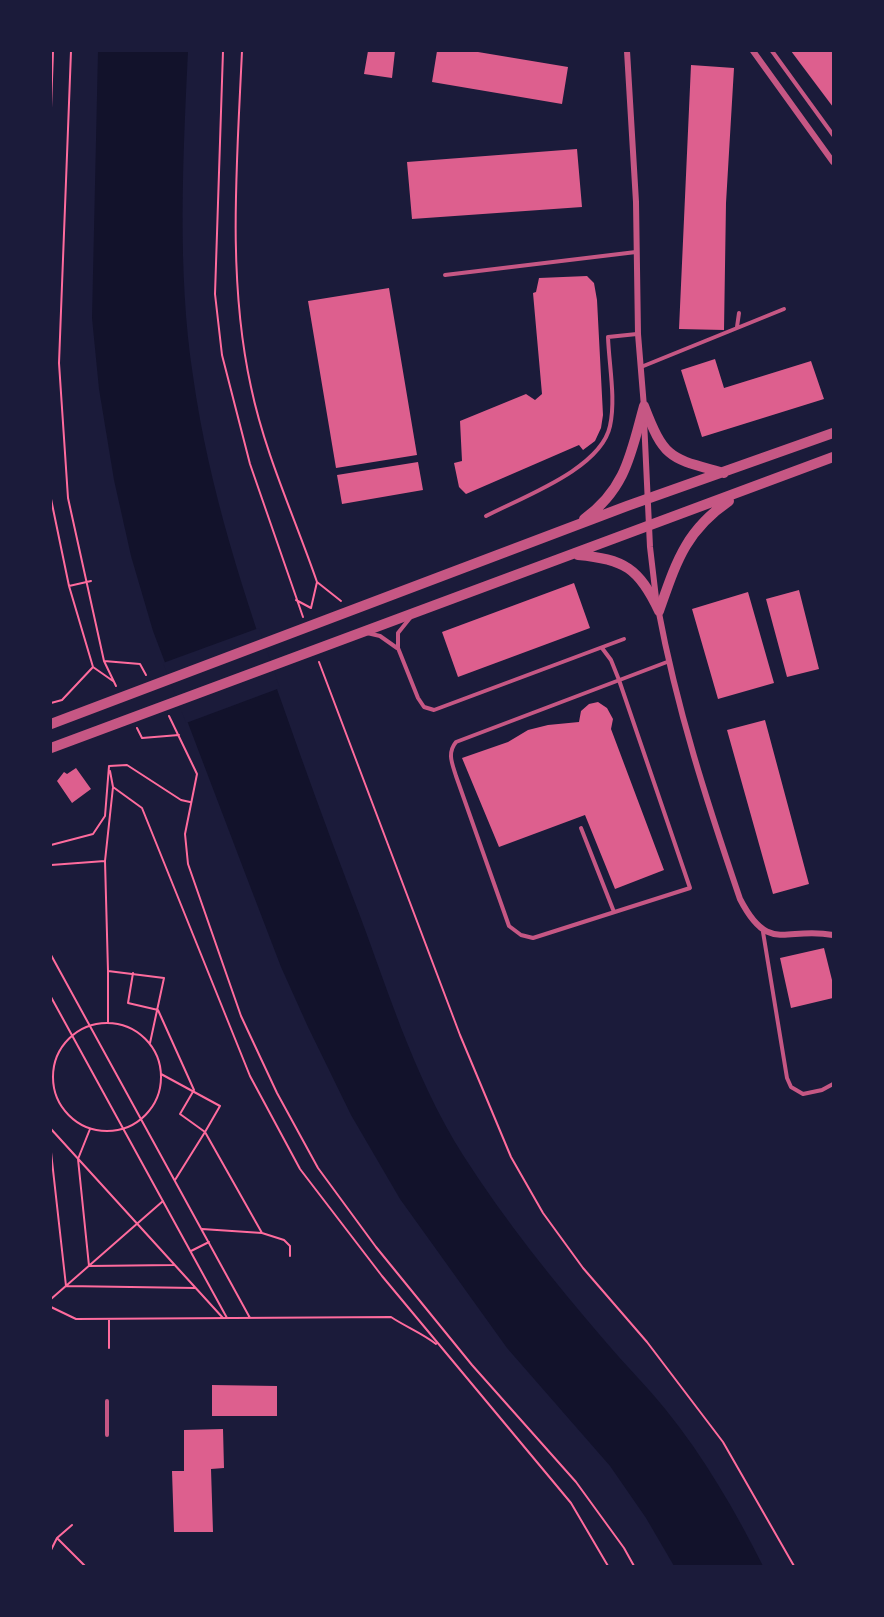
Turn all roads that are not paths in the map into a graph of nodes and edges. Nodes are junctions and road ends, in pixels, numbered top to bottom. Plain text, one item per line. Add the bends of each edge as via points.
1 (627, 51) edge
2 (753, 51) edge
3 (772, 51) edge
4 (833, 135) edge
5 (833, 162) edge
6 (637, 252) junction
7 (445, 275) dead end
8 (784, 309) dead end
9 (739, 313) dead end
10 (737, 328) junction
11 (638, 334) junction
12 (641, 367) junction
13 (644, 406) junction
14 (833, 433) edge
15 (833, 458) edge
16 (725, 473) junction
17 (746, 489) junction
18 (648, 499) junction
19 (486, 516) dead end
20 (650, 527) junction
21 (569, 530) junction
22 (574, 555) junction
23 (659, 611) junction
24 (414, 612) junction
25 (361, 633) junction
26 (624, 639) dead end
27 (398, 648) junction
28 (602, 648) junction
29 (667, 662) junction
30 (619, 680) junction
31 (51, 724) edge
32 (51, 748) edge
33 (581, 828) dead end
34 (614, 912) junction
35 (763, 932) junction
36 (833, 935) edge
37 (833, 1084) edge
38 (107, 1401) dead end
39 (107, 1436) dead end

1 - 6 street
2 - 5 street
3 - 4 lane
6 - 7 lane
6 - 11 street
8 - 10 lane
9 - 10 lane
10 - 12 lane
11 - 12 street
11 - 19 lane via 608,338 611,422 596,452 577,468
12 - 13 street
13 - 16 street via 654,432 677,460
13 - 18 street
13 - 21 street via 618,486
14 - 16 street
15 - 17 street
16 - 18 street
17 - 20 street
17 - 23 street via 702,521 679,557
18 - 20 street
18 - 21 street
20 - 22 street
20 - 23 street
21 - 31 street
22 - 23 street via 619,561 637,576
22 - 24 street
23 - 29 street
24 - 25 street
24 - 27 lane via 398,633
25 - 27 lane via 380,636
25 - 32 street
26 - 28 lane
27 - 28 lane via 418,698 424,707 434,710
28 - 30 lane
29 - 30 lane
29 - 35 street via 695,767 740,899
30 - 34 lane via 690,888
30 - 34 lane via 456,742 450,757 509,926 533,938
33 - 34 lane
35 - 36 street via 782,936
35 - 37 lane via 791,1087 803,1094
38 - 39 lane

